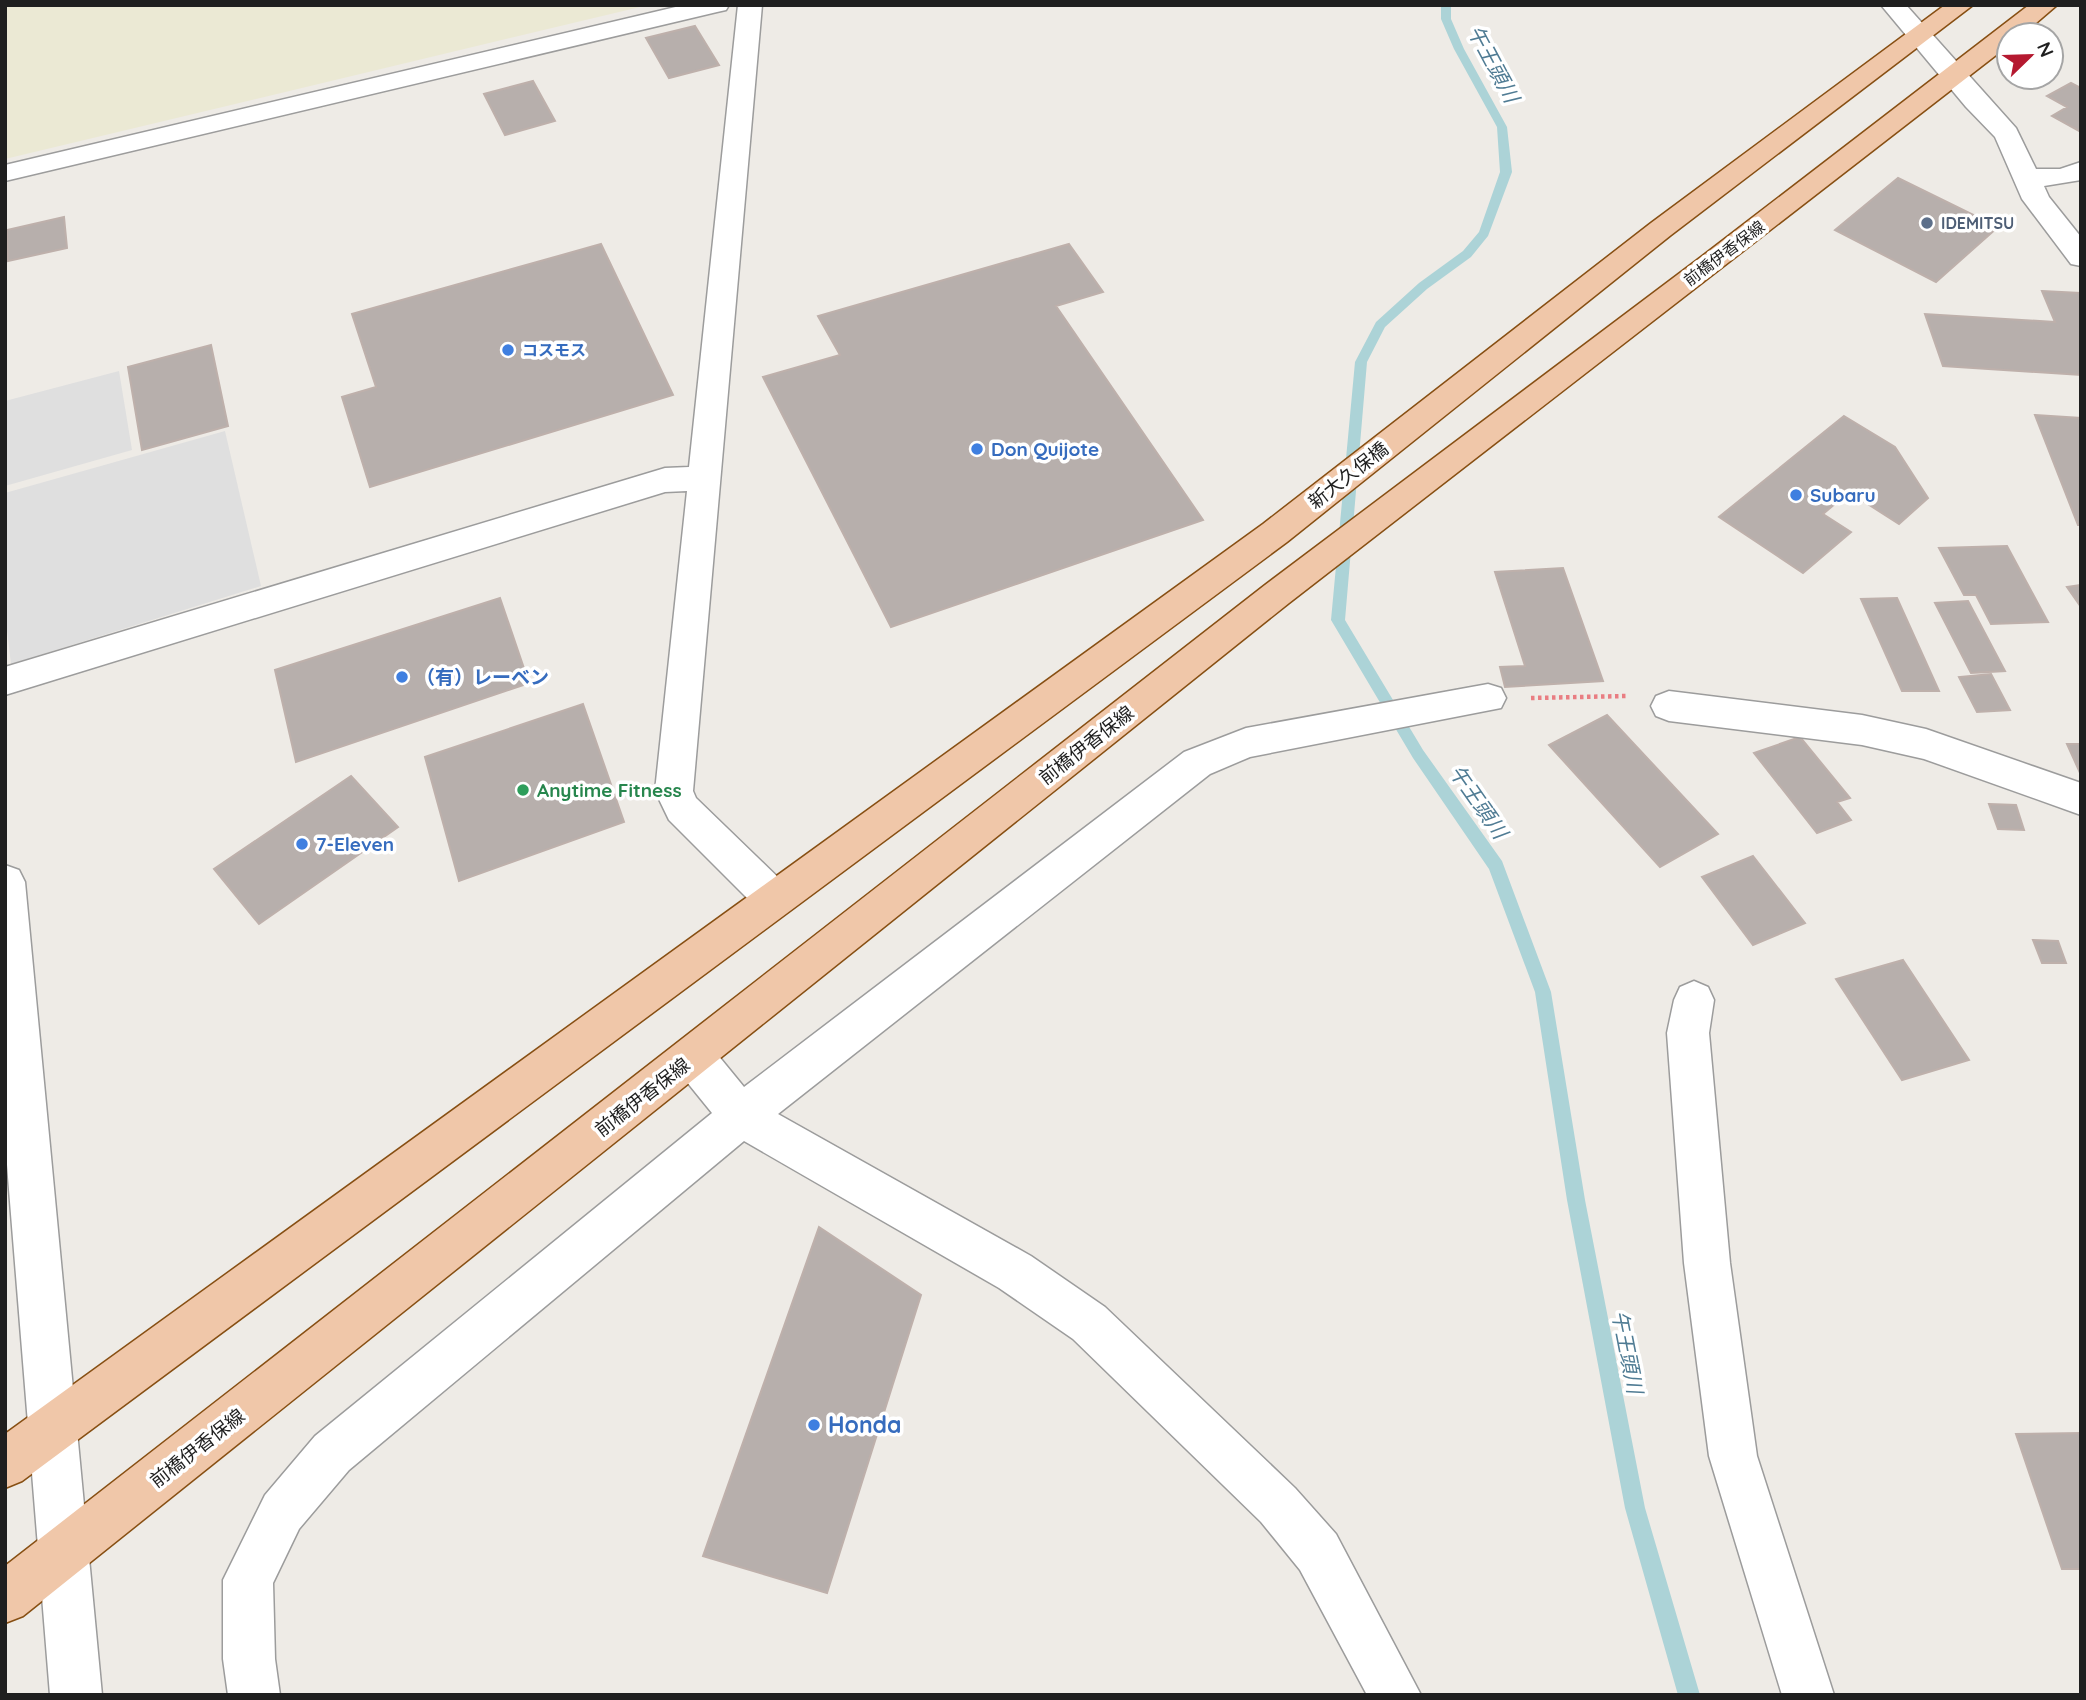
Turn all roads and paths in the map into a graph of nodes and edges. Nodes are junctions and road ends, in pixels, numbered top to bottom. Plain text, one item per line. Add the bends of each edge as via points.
1 (717, 5) edge
2 (750, 5) edge
3 (1893, 5) edge
4 (1961, 5) edge
5 (2045, 5) edge
6 (1918, 37) junction
7 (1954, 77) junction
8 (2081, 170) edge
9 (5, 173) edge
10 (2026, 176) junction
11 (2081, 257) edge
12 (705, 478) junction
13 (5, 681) edge
14 (1488, 698) joint
15 (1669, 706) joint
16 (2081, 799) edge
17 (5, 882) edge
18 (774, 899) junction
19 (1694, 1000) dead end
20 (693, 1057) junction
21 (741, 1116) junction
22 (17, 1160) edge
23 (52, 1430) junction
24 (5, 1465) edge
25 (62, 1554) junction
26 (5, 1598) edge
27 (76, 1695) edge
28 (254, 1695) edge
29 (1395, 1695) edge
30 (1808, 1695) edge

1 - 9 street
2 - 12 street
3 - 6 street
4 - 6 main road
5 - 7 main road, 前橋伊香保線
6 - 7 street
6 - 18 main road, 新大久保橋 via 1661,229 1275,533
7 - 10 street via 2007,134
7 - 20 main road, 前橋伊香保線 via 1401,497
8 - 10 street via 2050,180
10 - 11 street via 2036,199
12 - 13 street via 666,480
12 - 18 street via 674,790 682,809
14 - 15 path via 1625,696
14 - 21 street via 1245,743 1197,762
15 - 16 street via 1863,730 1926,744
17 - 22 street
18 - 23 main road
19 - 30 street via 1688,1033 1707,1263 1733,1456
20 - 21 street
20 - 25 main road, 前橋伊香保線
21 - 28 street via 332,1453 282,1513 248,1580
21 - 29 street via 1015,1272 1089,1323 1278,1504 1318,1552
22 - 23 street
23 - 24 main road
23 - 25 street
25 - 26 main road, 前橋伊香保線
25 - 27 street

